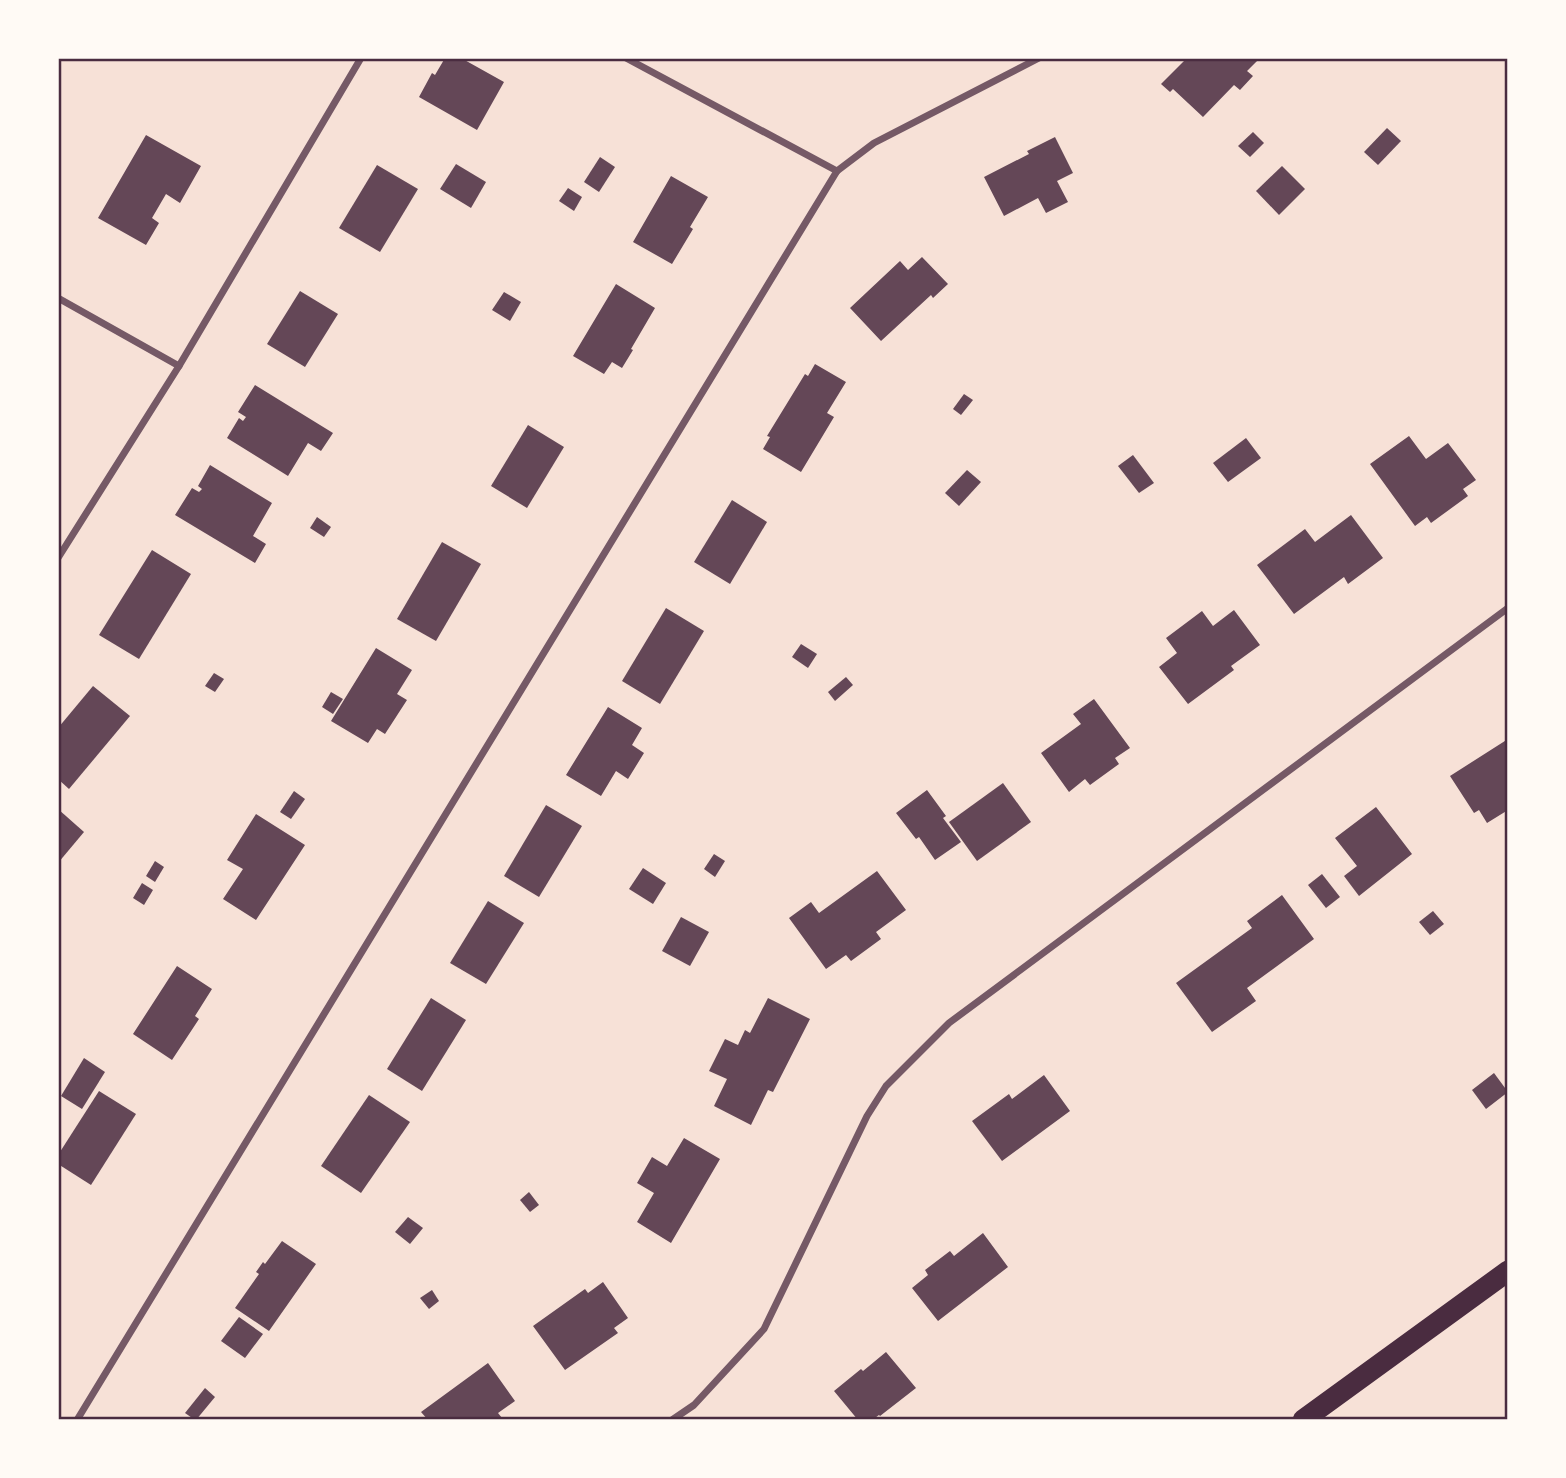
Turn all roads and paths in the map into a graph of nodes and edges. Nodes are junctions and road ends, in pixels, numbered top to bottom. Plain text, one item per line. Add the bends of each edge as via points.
1 (361, 58) edge
2 (626, 58) edge
3 (1039, 58) edge
4 (837, 171) junction
5 (58, 298) edge
6 (179, 366) junction
7 (58, 558) edge
8 (1508, 608) edge
9 (1508, 1271) edge
10 (77, 1420) edge
11 (672, 1420) edge
12 (1303, 1420) edge

1 - 6 street
2 - 4 street
3 - 4 street via 874,143
4 - 10 street
5 - 6 street
6 - 7 street
8 - 11 street via 949,1023 886,1086 867,1116 764,1329 694,1405
9 - 12 highway

